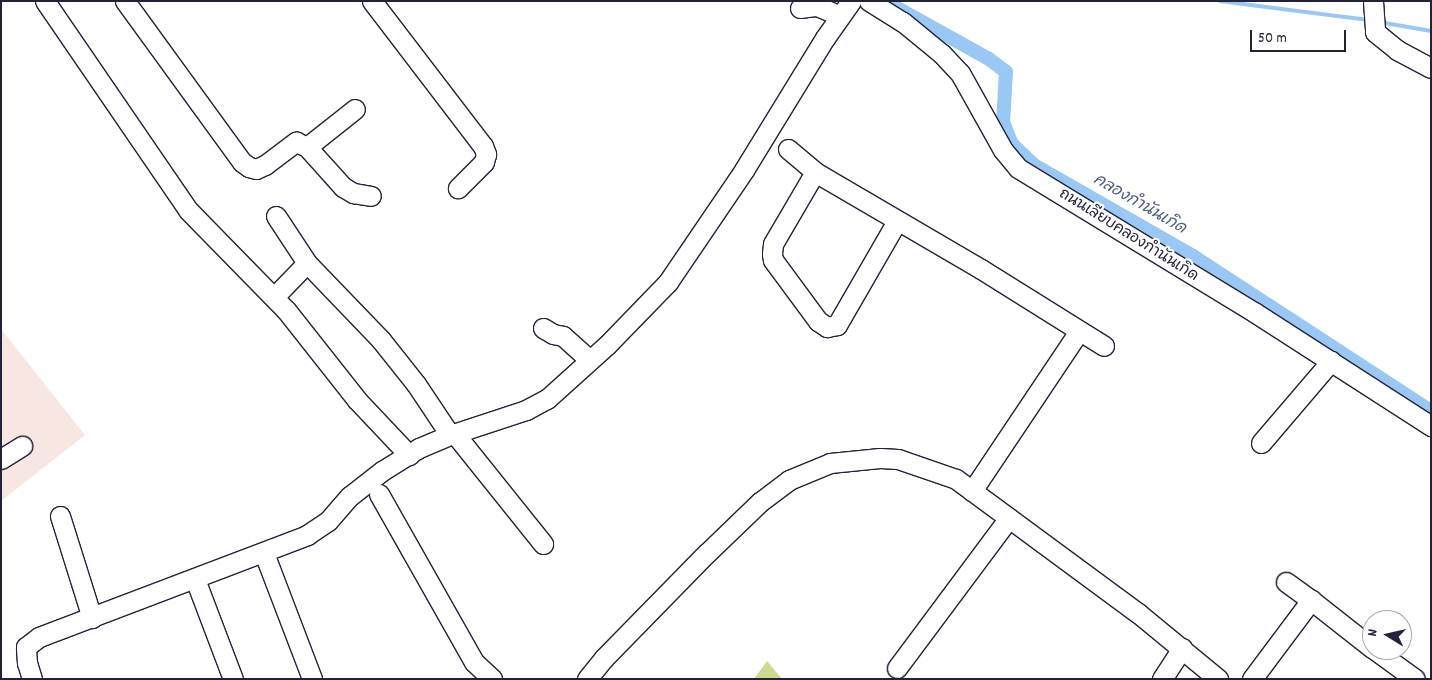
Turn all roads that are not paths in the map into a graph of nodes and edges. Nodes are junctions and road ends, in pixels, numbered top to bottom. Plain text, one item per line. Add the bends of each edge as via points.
1 (45, 1) edge
2 (125, 1) edge
3 (372, 1) edge
4 (869, 1) edge
5 (1373, 1) edge
6 (800, 8) dead end
7 (846, 9) edge
8 (1431, 68) edge
9 (355, 109) dead end
10 (307, 147) junction
11 (788, 149) dead end
12 (816, 172) junction
13 (458, 188) dead end
14 (371, 196) dead end
15 (276, 216) dead end
16 (898, 221) junction
17 (307, 263) junction
18 (274, 297) junction
19 (543, 328) dead end
20 (1078, 331) junction
21 (1104, 346) dead end
22 (590, 360) junction
23 (1331, 361) junction
24 (1431, 426) edge
25 (452, 435) junction
26 (1261, 443) dead end
27 (22, 446) dead end
28 (408, 455) junction
29 (1, 459) edge
30 (972, 491) junction
31 (379, 494) dead end
32 (60, 516) dead end
33 (1009, 518) junction
34 (543, 544) dead end
35 (264, 553) junction
36 (195, 579) junction
37 (1286, 582) dead end
38 (1311, 600) junction
39 (92, 618) junction
40 (1362, 640) edge
41 (1182, 648) junction
42 (1389, 660) edge
43 (897, 668) dead end
44 (32, 679) edge
45 (233, 679) edge
46 (312, 679) edge
47 (492, 679) edge
48 (587, 679) edge
49 (1162, 679) edge
50 (1218, 679) edge
51 (1252, 679) edge
52 (1415, 679) edge

1 - 18 street via 188,210
2 - 10 street via 249,168 265,165 296,142
3 - 13 street via 483,146 484,162
4 - 23 street, ถนนเลียบคลองกำนันเกิด via 903,22 954,66 1002,150 1018,168
5 - 8 street via 1375,32 1397,50
6 - 7 street
7 - 22 street via 668,282
9 - 10 street
10 - 14 street via 343,187 353,193
11 - 12 street
12 - 16 street
12 - 16 street via 773,244 772,254 773,260 818,321 827,327 837,325
15 - 17 street
16 - 20 street
17 - 18 street
17 - 25 street via 381,340
18 - 28 street via 357,400
19 - 22 street via 564,336
20 - 21 street
20 - 30 street
22 - 25 street via 547,399 526,410
23 - 24 street, ถนนเลียบคลองกำนันเกิด
23 - 26 street
25 - 28 street
25 - 34 street
27 - 29 street
28 - 35 street via 350,496 328,521 307,535
30 - 33 street
30 - 48 street via 956,479 898,459 830,463 789,480 760,502 707,553
31 - 47 street via 474,662
32 - 39 street
33 - 41 street
33 - 43 street
35 - 36 street
35 - 46 street
36 - 39 street
36 - 45 street
37 - 38 street
38 - 40 street
38 - 51 street
39 - 44 street via 39,637 26,647
41 - 49 street
41 - 50 street
42 - 52 street

